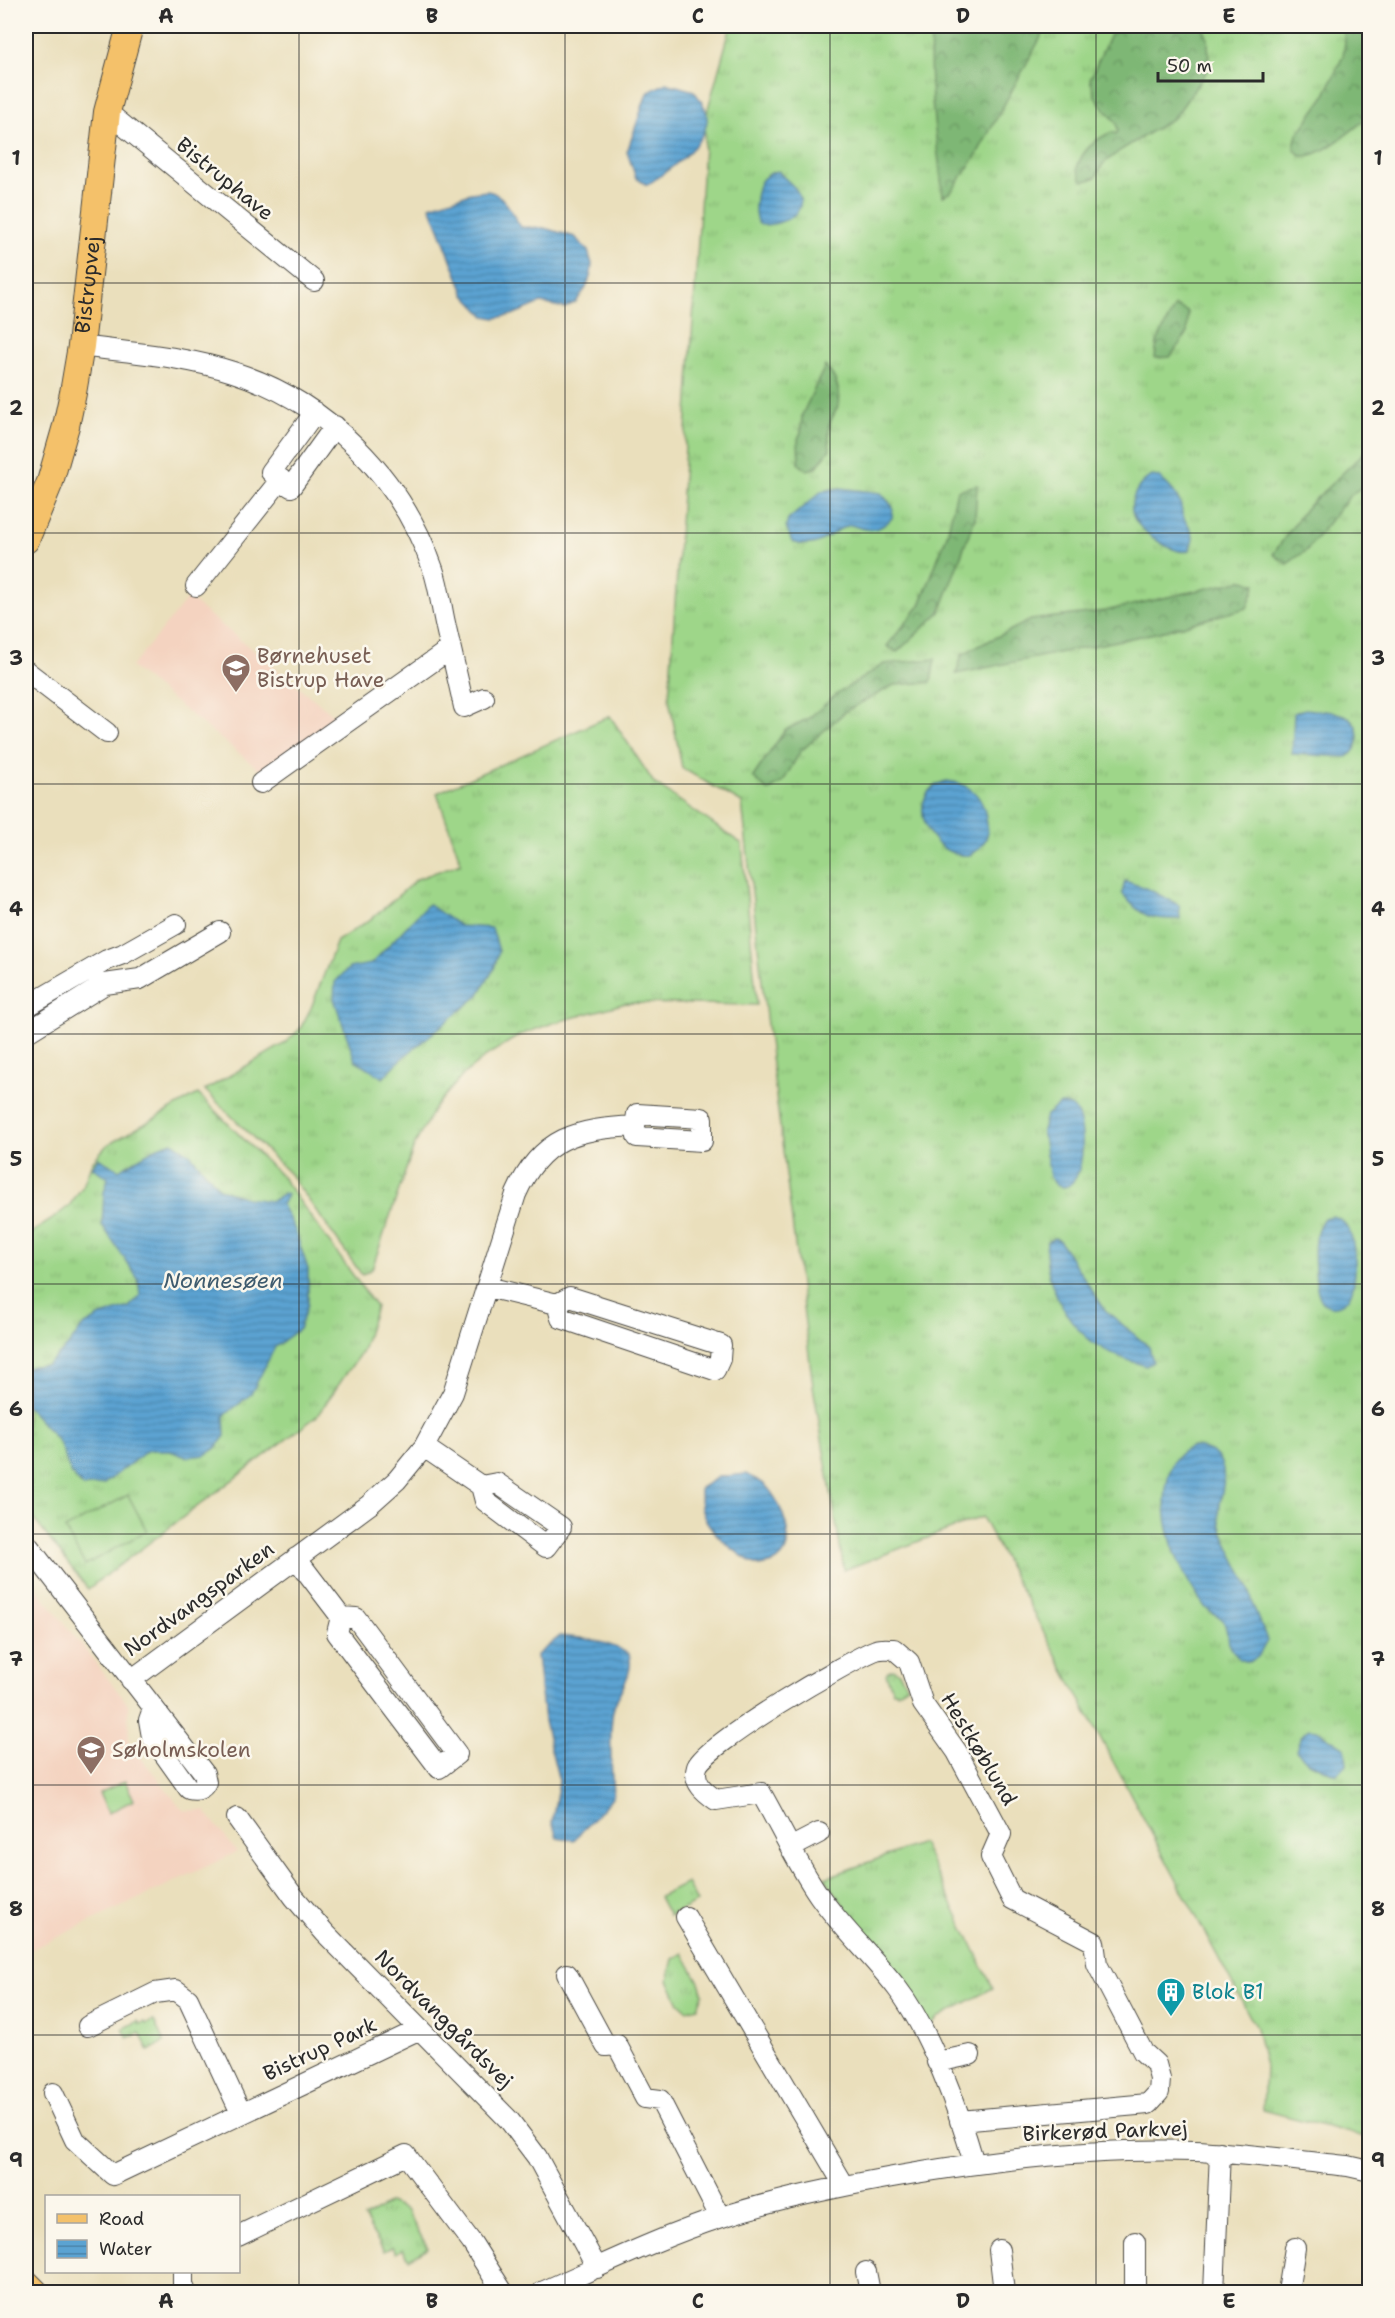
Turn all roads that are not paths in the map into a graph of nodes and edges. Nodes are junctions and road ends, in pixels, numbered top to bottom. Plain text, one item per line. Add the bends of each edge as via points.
1 (130, 26) edge
2 (107, 112) junction
3 (314, 281) dead end
4 (81, 346) junction
5 (315, 412) junction
6 (335, 426) junction
7 (281, 479) junction
8 (26, 540) edge
9 (196, 586) dead end
10 (450, 649) junction
11 (26, 671) edge
12 (484, 698) dead end
13 (107, 733) dead end
14 (261, 783) dead end
15 (176, 924) dead end
16 (220, 932) dead end
17 (26, 1007) edge
18 (26, 1033) edge
19 (635, 1126) dead end
20 (487, 1287) junction
21 (557, 1304) junction
22 (424, 1447) junction
23 (481, 1486) dead end
24 (26, 1543) edge
25 (296, 1558) junction
26 (341, 1617) junction
27 (131, 1680) junction
28 (153, 1709) dead end
29 (237, 1818) dead end
30 (819, 1833) dead end
31 (792, 1847) junction
32 (686, 1917) dead end
33 (567, 1974) dead end
34 (88, 2026) dead end
35 (420, 2029) junction
36 (970, 2055) dead end
37 (937, 2062) junction
38 (53, 2093) dead end
39 (241, 2113) junction
40 (960, 2121) junction
41 (1220, 2152) junction
42 (974, 2163) junction
43 (1370, 2171) edge
44 (844, 2185) junction
45 (720, 2217) junction
46 (240, 2235) edge
47 (1135, 2242) dead end
48 (1295, 2248) dead end
49 (999, 2250) dead end
50 (597, 2268) junction
51 (866, 2272) dead end
52 (183, 2273) edge
53 (26, 2283) edge
54 (34, 2292) edge
55 (186, 2292) edge
56 (503, 2292) edge
57 (542, 2292) edge
58 (870, 2292) edge
59 (1004, 2292) edge
60 (1135, 2292) edge
61 (1214, 2292) edge
62 (1288, 2292) edge

1 - 2 main road, Bistrupvej
2 - 3 street, Bistruphave
2 - 4 main road, Bistrupvej
4 - 5 street via 182,360 233,372 271,387
4 - 8 main road, Bistrupvej via 66,426
5 - 6 street
5 - 7 street via 271,472
6 - 7 street via 291,487
6 - 10 street via 386,481 414,522 434,571
7 - 9 street
10 - 12 street via 465,707
10 - 14 street
11 - 13 street
15 - 17 street
16 - 18 street via 140,979 105,984
19 - 20 street, Nordvangsparken via 596,1128 565,1138 541,1155 525,1173 516,1194
20 - 21 street
20 - 22 street, Nordvangsparken via 453,1393
21 - 21 street via 561,1318 715,1370 720,1359 721,1345 570,1297
22 - 23 street
22 - 25 street, Nordvangsparken via 369,1505
24 - 27 street
25 - 26 street, Nordvangsparken
25 - 27 street, Nordvangsparken
26 - 26 street, Nordvangsparken via 337,1633 439,1768 457,1754 356,1618
27 - 28 street
29 - 35 street, Nordvanggårdsvej via 325,1933
30 - 31 street
31 - 37 street, Hestkøblund via 825,1904 897,1989 918,2021
31 - 40 street, Hestkøblund via 761,1793 716,1800 703,1791 697,1767 729,1736 812,1685 878,1649 894,1649 909,1662 923,1704 957,1752 1001,1833 991,1857 1012,1899 1094,1942 1097,1964 1161,2079 1159,2092 1148,2104
32 - 44 street
33 - 45 street via 606,2046 617,2045 645,2097 660,2100
34 - 39 street via 155,1993 176,1990 188,1999
35 - 39 street, Bistrup Park
35 - 50 street, Nordvanggårdsvej via 509,2120 537,2157
36 - 37 street
37 - 40 street, Hestkøblund
38 - 39 street, Bistrup Park via 75,2140 112,2175
40 - 42 street, Hestkøblund
41 - 42 street, Birkerød Parkvej via 1068,2154
41 - 43 street, Birkerød Parkvej
41 - 61 street
42 - 44 street, Birkerød Parkvej
44 - 45 street, Birkerød Parkvej
45 - 50 street, Birkerød Parkvej
46 - 56 street via 406,2155 472,2243
47 - 60 street
48 - 62 street
49 - 59 street
50 - 57 street, Birkerød Parkvej
51 - 58 street
52 - 55 street
53 - 54 main road

